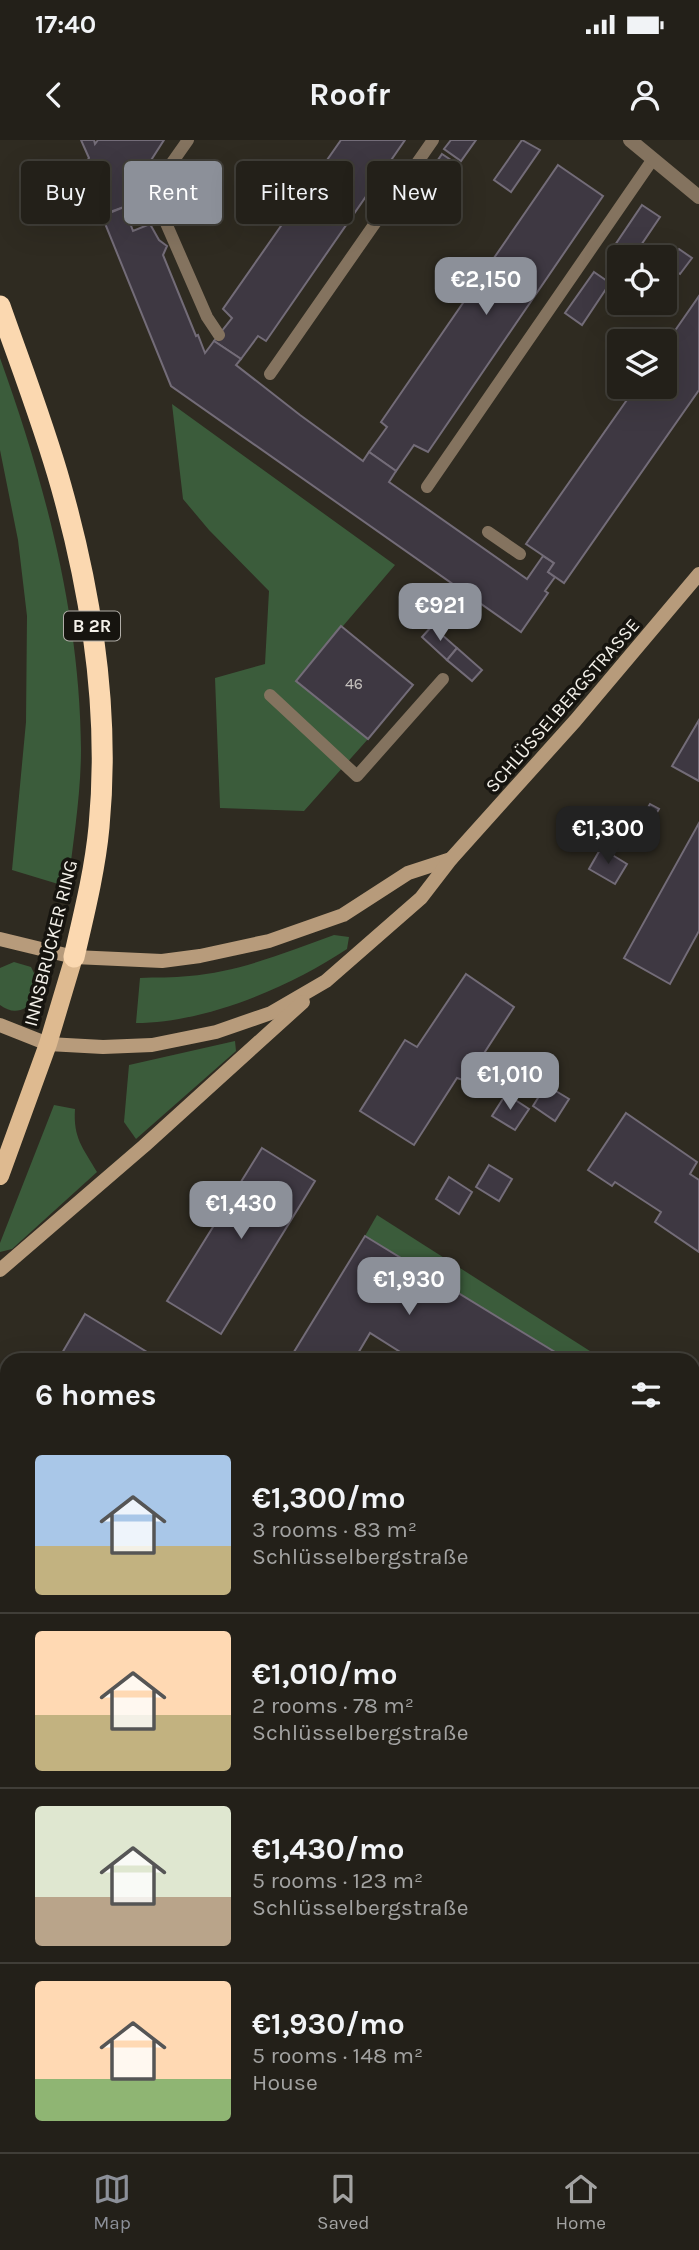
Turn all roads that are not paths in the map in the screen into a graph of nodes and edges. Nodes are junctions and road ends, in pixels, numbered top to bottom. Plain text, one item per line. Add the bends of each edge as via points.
1 (188, 140) edge
2 (433, 140) edge
3 (630, 140) edge
4 (653, 159) junction
5 (699, 197) edge
6 (0, 306) edge
7 (219, 335) dead end
8 (271, 374) dead end
9 (427, 487) dead end
10 (488, 532) dead end
11 (520, 554) dead end
12 (699, 575) edge
13 (443, 678) dead end
14 (270, 695) dead end
15 (451, 859) junction
16 (0, 939) edge
17 (74, 957) junction
18 (326, 981) junction
19 (0, 1025) edge
20 (48, 1044) junction
21 (0, 1176) edge
22 (0, 1270) edge

1 - 7 lane via 152,191 206,317
2 - 8 lane
3 - 4 street
4 - 5 street
4 - 9 lane
6 - 17 highway, INNSBRUCKER RING / B 2R via 62,487 92,628 100,694 103,766 99,829
10 - 11 lane
12 - 15 street, SCHLÜSSELBERGSTRASSE
13 - 14 lane via 357,776
15 - 17 street, SCHLÜSSELBERGSTRASSE via 408,873 343,915 269,941 162,961
15 - 18 street, SCHLÜSSELBERGSTRASSE via 421,898
16 - 17 street, SCHLÜSSELBERGSTRASSE
17 - 20 main road, INNSBRUCKER RING / B 2R
18 - 20 street, SCHLÜSSELBERGSTRASSE via 271,1013 216,1032 152,1045
18 - 22 street
19 - 20 street, SCHLÜSSELBERGSTRASSE
20 - 21 main road, INNSBRUCKER RING / B 2R

